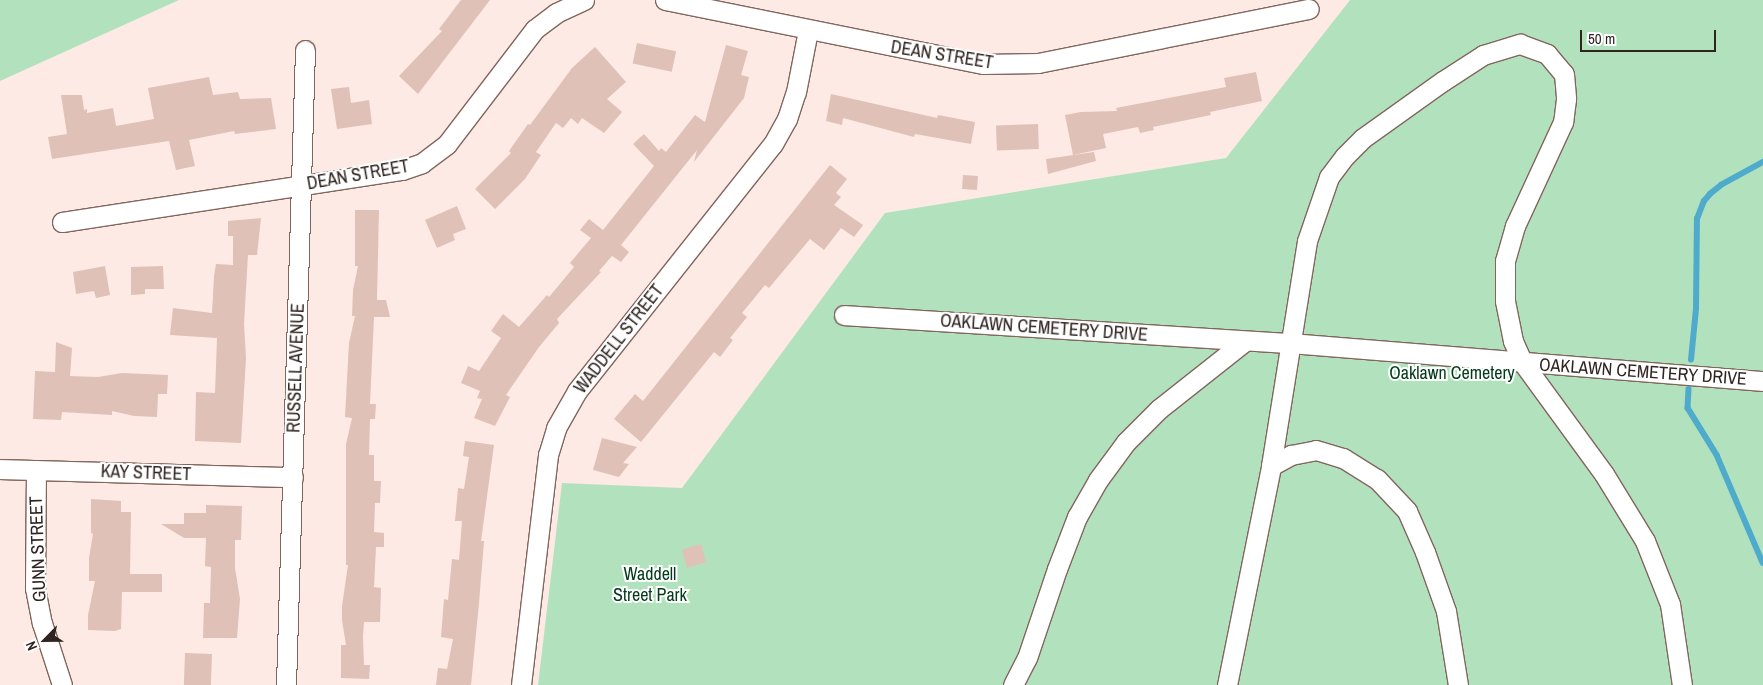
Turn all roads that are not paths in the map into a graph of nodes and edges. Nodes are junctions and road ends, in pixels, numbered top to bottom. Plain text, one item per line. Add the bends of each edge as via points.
1 (584, 0) edge
2 (665, 0) edge
3 (1309, 8) dead end
4 (808, 30) junction
5 (305, 50) dead end
6 (301, 185) junction
7 (62, 222) dead end
8 (844, 315) dead end
9 (1245, 341) junction
10 (1290, 343) junction
11 (1523, 363) junction
12 (1763, 381) edge
13 (1271, 466) junction
14 (0, 469) edge
15 (36, 470) junction
16 (293, 477) junction
17 (62, 685) edge
18 (286, 685) edge
19 (521, 685) edge
20 (1013, 685) edge
21 (1227, 685) edge
22 (1458, 685) edge
23 (1682, 685) edge

1 - 6 street, DEAN STREET via 556,13 530,34 447,144 427,159 402,170
2 - 4 street, DEAN STREET
3 - 4 street, DEAN STREET via 1020,65 965,62
4 - 19 street, WADDELL STREET via 796,92 787,119 773,144 577,391 559,422 548,455
5 - 6 street, RUSSELL AVENUE
6 - 7 street, DEAN STREET
6 - 16 street, RUSSELL AVENUE
8 - 9 street, OAKLAWN CEMETERY DRIVE
9 - 10 street, OAKLAWN CEMETERY DRIVE
9 - 20 street via 1159,409 1126,442 1098,480 1077,517 1027,658
10 - 11 street, OAKLAWN CEMETERY DRIVE
10 - 11 street, OAKLAWN CEMETERY DRIVE via 1307,241 1329,177 1345,156 1363,138 1483,55 1520,44 1547,54 1564,74 1566,99 1563,122 1515,226 1505,260 1505,301
10 - 13 street, OAKLAWN CEMETERY DRIVE
11 - 12 street, OAKLAWN CEMETERY DRIVE
11 - 23 street, OAKLAWN CEMETERY DRIVE via 1604,474 1645,541 1670,604
13 - 21 street, OAKLAWN CEMETERY DRIVE
13 - 22 street via 1291,455 1316,450 1343,458 1377,479 1406,511 1425,552 1446,612
14 - 15 street, KAY STREET
15 - 16 street, KAY STREET
15 - 17 street, GUNN STREET via 35,588 42,623
16 - 18 street, RUSSELL AVENUE

